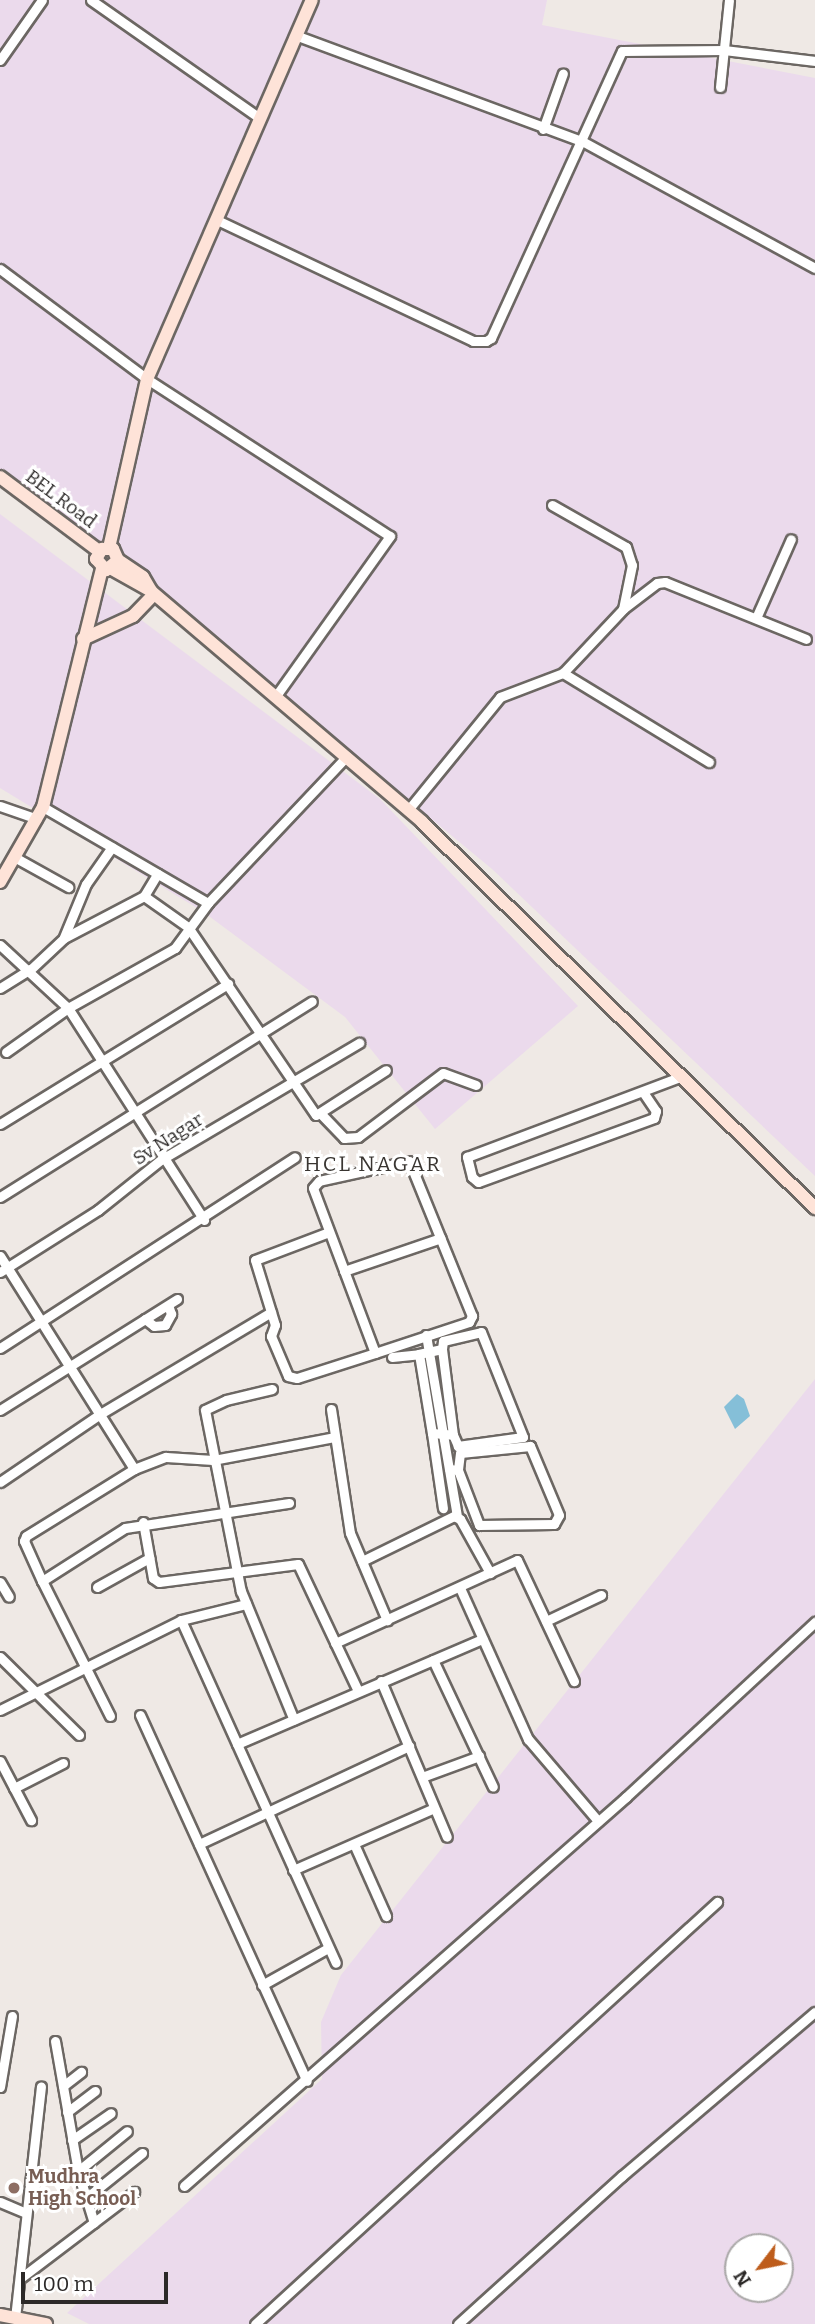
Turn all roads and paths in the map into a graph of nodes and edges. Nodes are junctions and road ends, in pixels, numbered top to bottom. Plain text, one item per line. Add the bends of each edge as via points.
1 (42, 0) edge
2 (91, 0) edge
3 (312, 0) edge
4 (729, 0) edge
5 (295, 36) junction
6 (724, 50) junction
7 (0, 60) edge
8 (815, 61) edge
9 (563, 72) dead end
10 (720, 87) dead end
11 (258, 117) junction
12 (543, 129) junction
13 (582, 141) junction
14 (215, 219) junction
15 (815, 268) edge
16 (0, 269) edge
17 (147, 379) junction
18 (0, 477) edge
19 (0, 487) edge
20 (552, 505) dead end
21 (61, 528) junction
22 (790, 539) dead end
23 (106, 559) junction
24 (152, 593) junction
25 (623, 609) junction
26 (756, 618) junction
27 (83, 639) junction
28 (806, 639) dead end
29 (563, 673) junction
30 (276, 696) junction
31 (347, 756) junction
32 (709, 762) dead end
33 (0, 806) edge
34 (408, 810) junction
35 (40, 813) junction
36 (112, 846) junction
37 (16, 858) junction
38 (157, 874) junction
39 (0, 882) edge
40 (68, 887) dead end
41 (144, 896) junction
42 (208, 902) junction
43 (188, 927) junction
44 (64, 938) junction
45 (0, 945) edge
46 (31, 969) junction
47 (228, 984) junction
48 (0, 988) edge
49 (312, 1000) dead end
50 (68, 1008) junction
51 (261, 1033) junction
52 (359, 1043) dead end
53 (6, 1052) dead end
54 (103, 1061) junction
55 (386, 1070) dead end
56 (680, 1077) junction
57 (293, 1084) junction
58 (476, 1085) dead end
59 (643, 1092) junction
60 (136, 1115) junction
61 (322, 1115) junction
62 (0, 1124) edge
63 (295, 1157) dead end
64 (162, 1158) junction
65 (0, 1197) edge
66 (815, 1208) edge
67 (204, 1220) junction
68 (329, 1232) junction
69 (441, 1238) junction
70 (0, 1256) edge
71 (4, 1270) edge
72 (344, 1270) junction
73 (177, 1300) dead end
74 (167, 1305) junction
75 (271, 1312) junction
76 (145, 1319) junction
77 (41, 1322) junction
78 (426, 1335) junction
79 (0, 1348) edge
80 (442, 1349) junction
81 (430, 1352) junction
82 (374, 1353) junction
83 (419, 1354) junction
84 (392, 1357) dead end
85 (69, 1365) junction
86 (272, 1389) dead end
87 (331, 1409) dead end
88 (0, 1410) edge
89 (100, 1414) junction
90 (432, 1433) junction
91 (448, 1435) junction
92 (335, 1437) junction
93 (213, 1460) junction
94 (134, 1469) junction
95 (454, 1469) junction
96 (0, 1482) edge
97 (289, 1503) dead end
98 (443, 1508) dead end
99 (222, 1513) junction
100 (457, 1517) junction
101 (143, 1522) junction
102 (149, 1559) junction
103 (362, 1561) junction
104 (235, 1570) junction
105 (490, 1573) junction
106 (42, 1581) junction
107 (0, 1582) edge
108 (97, 1587) dead end
109 (460, 1588) junction
110 (601, 1595) dead end
111 (9, 1597) dead end
112 (246, 1604) junction
113 (181, 1620) junction
114 (387, 1620) junction
115 (546, 1621) junction
116 (815, 1622) edge
117 (482, 1639) junction
118 (335, 1643) junction
119 (0, 1657) edge
120 (433, 1660) junction
121 (85, 1667) junction
122 (381, 1681) junction
123 (574, 1681) dead end
124 (358, 1692) junction
125 (37, 1693) junction
126 (0, 1710) edge
127 (110, 1716) dead end
128 (140, 1716) dead end
129 (294, 1720) junction
130 (79, 1735) dead end
131 (237, 1744) junction
132 (409, 1746) junction
133 (478, 1756) junction
134 (0, 1761) edge
135 (63, 1763) dead end
136 (422, 1777) junction
137 (493, 1787) dead end
138 (14, 1788) junction
139 (434, 1808) junction
140 (266, 1810) junction
141 (31, 1820) dead end
142 (598, 1821) junction
143 (447, 1837) dead end
144 (199, 1844) junction
145 (354, 1844) junction
146 (293, 1870) junction
147 (717, 1902) dead end
148 (386, 1916) dead end
149 (328, 1948) junction
150 (336, 1964) dead end
151 (262, 1985) junction
152 (815, 2012) edge
153 (12, 2016) dead end
154 (55, 2041) dead end
155 (81, 2072) dead end
156 (307, 2081) junction
157 (41, 2086) dead end
158 (63, 2086) junction
159 (0, 2087) edge
160 (96, 2091) dead end
161 (67, 2112) junction
162 (111, 2113) dead end
163 (127, 2131) dead end
164 (72, 2140) junction
165 (142, 2153) dead end
166 (78, 2171) junction
167 (184, 2186) dead end
168 (134, 2192) dead end
169 (86, 2198) junction
170 (0, 2202) edge
171 (26, 2213) junction
172 (94, 2223) junction
173 (22, 2277) junction
174 (0, 2315) edge
175 (15, 2318) junction
176 (46, 2324) edge
177 (254, 2324) edge
178 (458, 2324) edge

1 - 7 street
2 - 11 street
3 - 5 street
4 - 6 street
5 - 11 street
5 - 12 street
6 - 8 street
6 - 10 street
6 - 13 street via 622,51
9 - 12 street
11 - 14 street
12 - 13 street
13 - 14 street via 486,341 473,341
13 - 15 street
14 - 17 street
16 - 17 street
17 - 23 street
17 - 30 street via 390,536
18 - 21 street, BEL Road
19 - 21 street, BEL Road
20 - 25 street via 626,547 632,565
21 - 23 street, BEL Road
22 - 26 street
23 - 24 street, BEL Road via 143,577
23 - 27 street
24 - 27 street via 133,616
24 - 30 street, BEL Road
25 - 26 street via 665,582
25 - 29 street
26 - 28 street
27 - 35 street
29 - 32 street
29 - 34 street via 500,697
30 - 31 street, BEL Road
31 - 34 street, BEL Road
31 - 42 street
33 - 35 street
34 - 56 street, BEL Road
35 - 36 street
35 - 37 street
36 - 38 street
36 - 44 street via 86,884
37 - 39 street
37 - 40 street
38 - 41 street
38 - 42 street
41 - 43 street
41 - 44 street
42 - 43 street
43 - 47 street
43 - 50 street via 175,948
44 - 46 street
45 - 46 street
46 - 48 street
46 - 50 street
47 - 51 street
47 - 54 street
49 - 51 street
50 - 53 street
50 - 54 street
51 - 57 street
51 - 60 street
52 - 57 street, Sv Nagar
54 - 60 street
54 - 62 street
55 - 61 street
56 - 59 street
56 - 66 street, BEL Road
57 - 61 street via 314,1112
57 - 64 street, Sv Nagar
58 - 61 street via 443,1073 358,1137 344,1138
59 - 59 street via 656,1111 654,1118 478,1182 471,1177 467,1157
60 - 64 street
60 - 65 street
63 - 67 street
64 - 67 street
64 - 71 street, Sv Nagar via 98,1210
67 - 77 street
68 - 69 street via 313,1184 409,1161
68 - 72 street
68 - 75 street via 257,1258
69 - 72 street
69 - 78 street via 472,1316 469,1322
70 - 71 street
71 - 77 street
72 - 82 street
73 - 74 street
74 - 76 street
74 - 76 street via 171,1314 165,1325 154,1326
75 - 82 street via 275,1325 271,1336 285,1374 292,1378
75 - 89 street
76 - 85 street
77 - 79 street
77 - 85 street
78 - 81 street
78 - 82 street
80 - 81 street
80 - 91 street
80 - 91 street via 443,1341 481,1332 523,1437 458,1446
81 - 83 street
81 - 91 street
83 - 84 street
83 - 90 street
85 - 88 street
85 - 89 street
86 - 93 street via 205,1410
87 - 92 street
89 - 94 street
89 - 96 street
90 - 91 street
90 - 98 street
91 - 95 street
92 - 93 street
92 - 103 street via 349,1533
93 - 94 street via 166,1457
93 - 99 street
94 - 106 street via 26,1536 24,1541
95 - 95 street via 460,1453 530,1446 559,1516 554,1524 479,1525
95 - 100 street
97 - 99 street
99 - 101 street
99 - 104 street
100 - 103 street
100 - 105 street
101 - 102 street
101 - 106 street via 125,1528
102 - 104 street via 153,1578 159,1582
102 - 108 street
103 - 114 street
104 - 112 street
104 - 118 street via 298,1564
105 - 109 street
105 - 115 street via 517,1560
106 - 121 street
107 - 111 street
109 - 114 street
109 - 117 street
110 - 115 street
112 - 113 street
112 - 129 street
113 - 121 street
113 - 131 street
114 - 118 street
115 - 123 street
116 - 142 street
117 - 120 street
117 - 142 street via 528,1739
118 - 124 street
119 - 125 street
120 - 122 street
120 - 133 street
121 - 125 street
121 - 127 street
122 - 124 street
122 - 132 street
124 - 129 street
125 - 126 street
125 - 130 street
128 - 144 street
129 - 131 street
131 - 140 street
132 - 136 street
132 - 140 street
133 - 136 street
133 - 137 street
134 - 138 street
135 - 138 street
136 - 139 street
138 - 141 street
139 - 143 street
139 - 145 street
140 - 144 street
140 - 146 street
142 - 156 street
144 - 151 street
145 - 146 street
145 - 148 street
146 - 149 street
147 - 177 street
149 - 150 street
149 - 151 street
151 - 156 street
152 - 178 street via 622,2176
153 - 159 street
154 - 158 street
155 - 158 street
156 - 167 street
157 - 171 street
158 - 161 street
160 - 161 street
161 - 164 street
162 - 164 street
163 - 166 street
164 - 166 street
165 - 169 street
166 - 169 street
168 - 172 street
169 - 172 street
170 - 171 street
171 - 173 street
172 - 173 street
173 - 175 street
174 - 175 street
175 - 176 street

